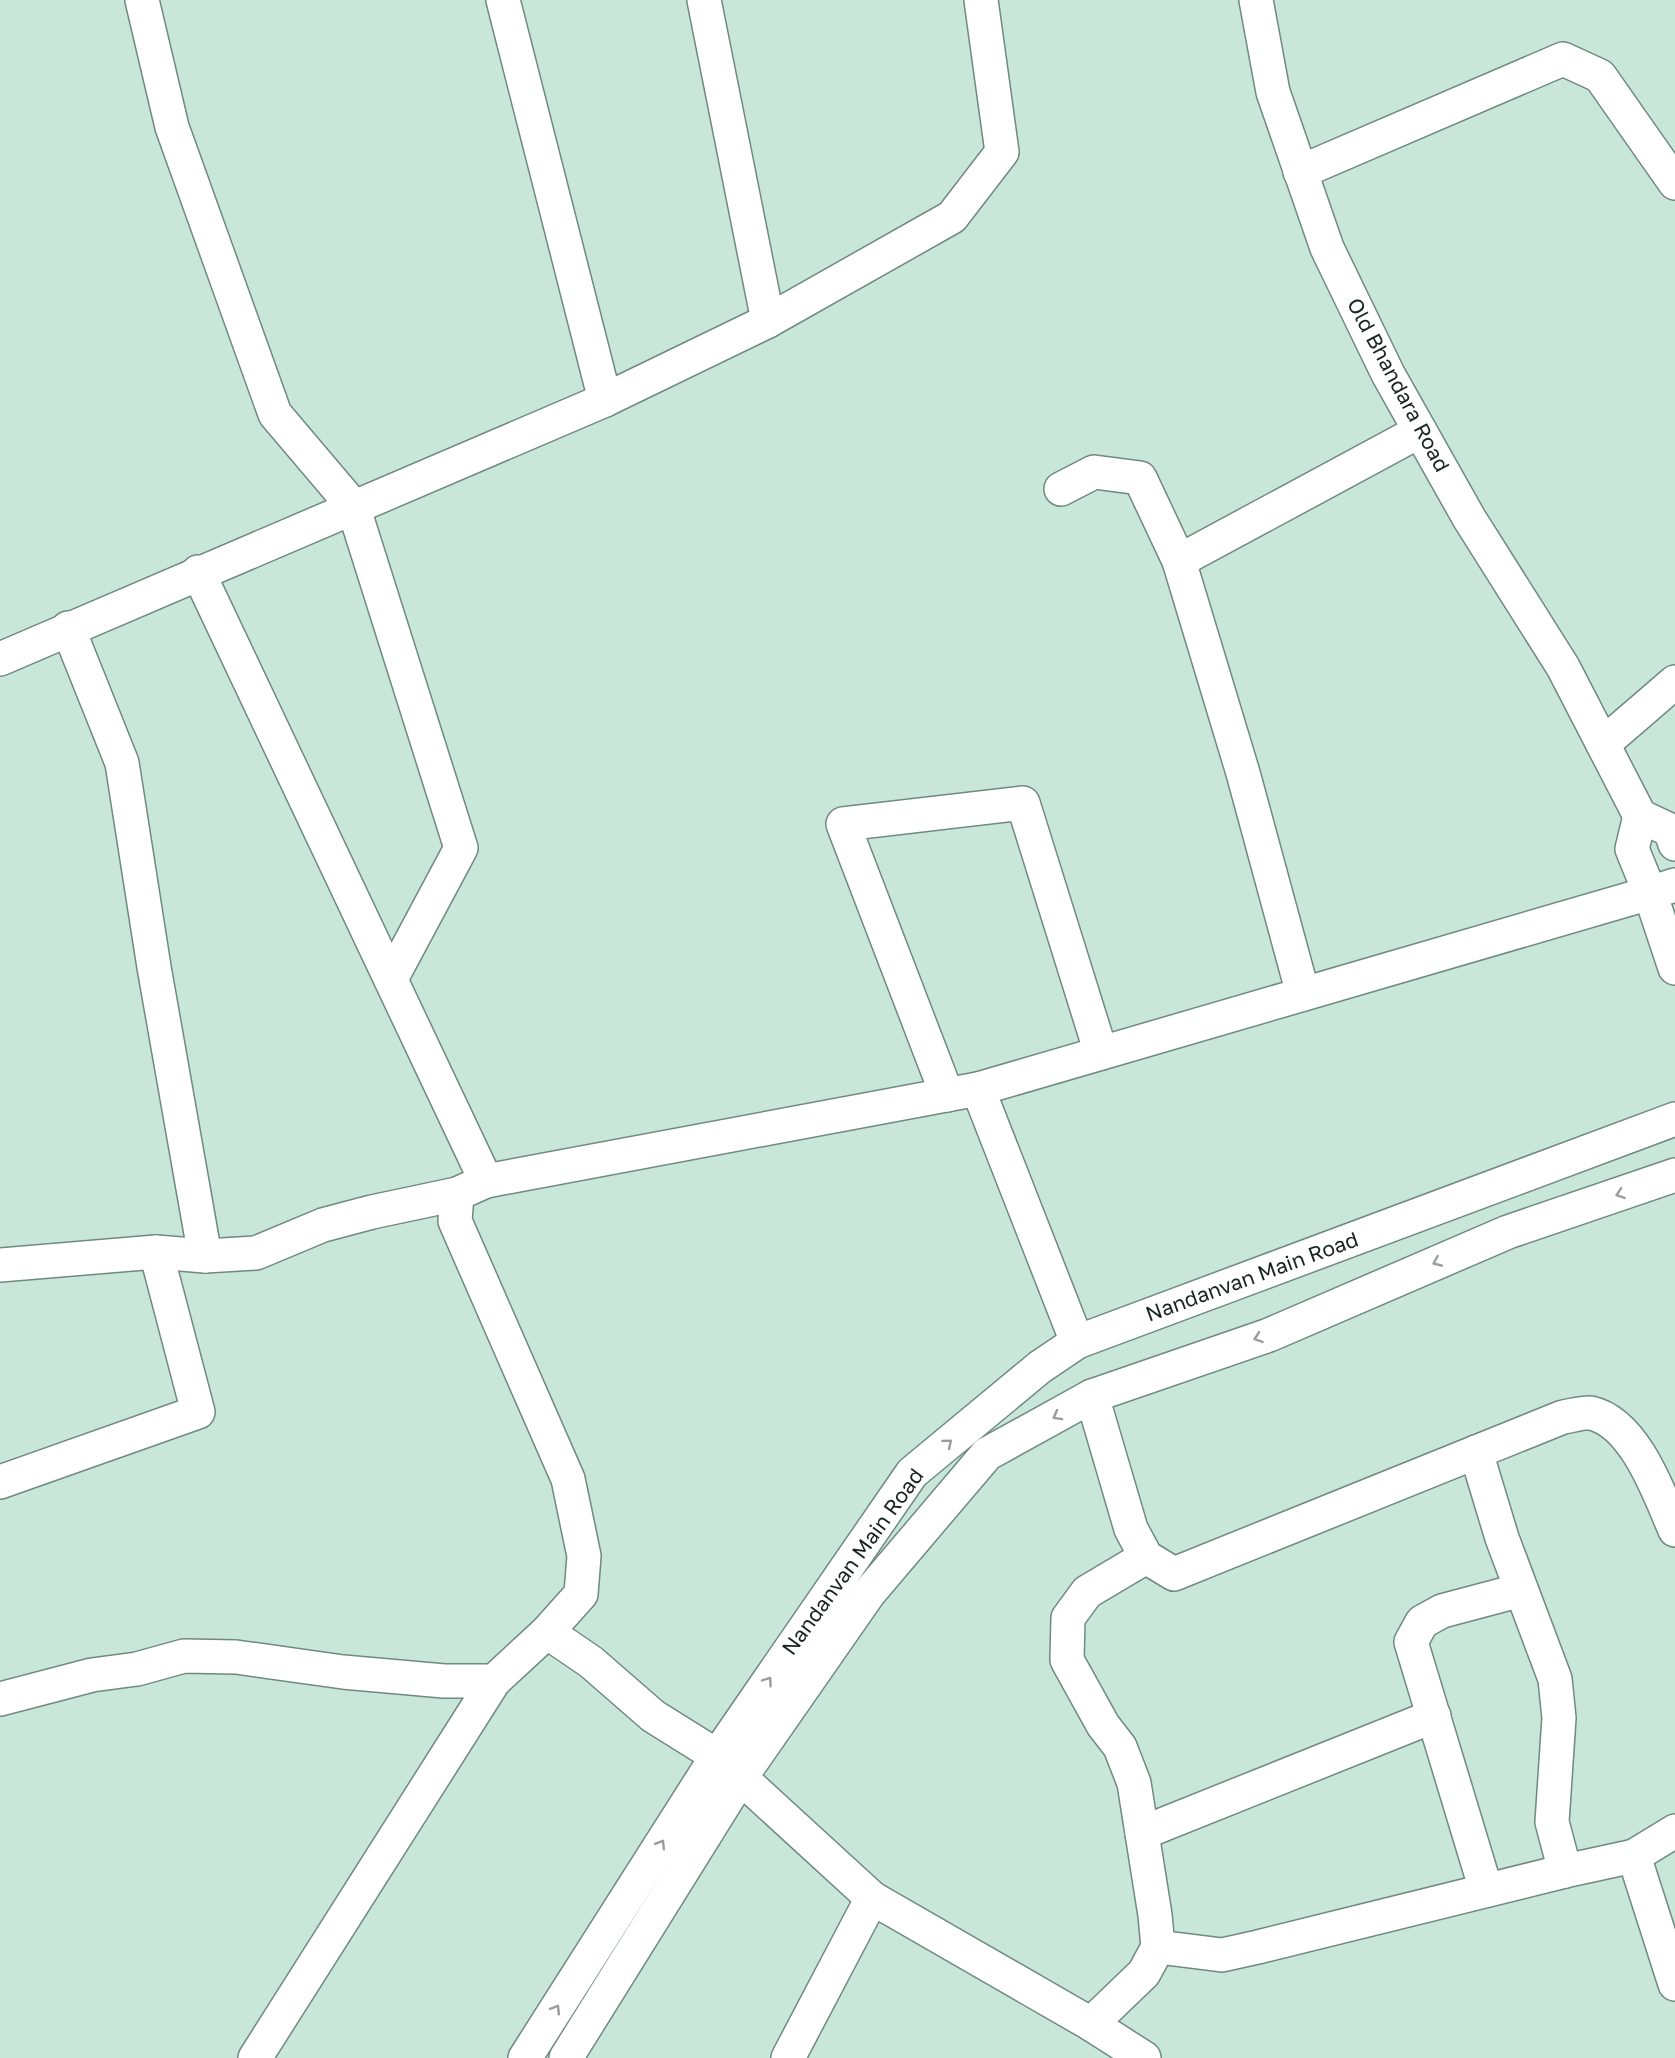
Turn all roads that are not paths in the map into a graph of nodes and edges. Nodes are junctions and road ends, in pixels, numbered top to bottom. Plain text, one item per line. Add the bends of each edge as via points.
1 (142, 0) edge
2 (503, 0) edge
3 (704, 0) edge
4 (981, 0) edge
5 (1256, 0) edge
6 (1300, 171) junction
7 (1675, 183) edge
8 (768, 321) junction
9 (605, 400) junction
10 (1420, 431) junction
11 (1060, 489) dead end
12 (353, 506) junction
13 (1179, 561) junction
14 (198, 572) junction
15 (68, 628) junction
16 (0, 659) edge
17 (1675, 682) edge
18 (1603, 744) junction
19 (1640, 816) junction
20 (1675, 844) edge
21 (1663, 889) edge
22 (1675, 968) edge
23 (391, 979) junction
24 (1303, 994) junction
25 (1101, 1053) junction
26 (962, 1092) junction
27 (1675, 1119) edge
28 (1675, 1175) edge
29 (486, 1181) junction
30 (457, 1194) junction
31 (156, 1252) junction
32 (205, 1256) junction
33 (0, 1265) edge
34 (1077, 1342) junction
35 (1092, 1396) junction
36 (1476, 1452) junction
37 (0, 1482) edge
38 (1675, 1530) edge
39 (1146, 1557) junction
40 (1521, 1590) junction
41 (547, 1632) junction
42 (494, 1681) junction
43 (0, 1699) edge
44 (1434, 1716) junction
45 (717, 1756) junction
46 (741, 1778) junction
47 (1675, 1831) edge
48 (1142, 1833) junction
49 (1634, 1856) junction
50 (1565, 1871) junction
51 (1486, 1890) junction
52 (872, 1898) junction
53 (1158, 1947) junction
54 (1675, 1984) edge
55 (1091, 2024) junction
56 (255, 2058) edge
57 (525, 2058) edge
58 (566, 2058) edge
59 (788, 2058) edge
60 (1144, 2058) edge

1 - 12 main road via 172,127 275,414
2 - 9 main road
3 - 8 main road
4 - 8 main road via 1002,152 952,217
5 - 6 main road, Old Bhandara Road via 1273,92
6 - 7 main road via 1563,59 1600,76
6 - 10 main road, Old Bhandara Road via 1327,248
8 - 9 main road
9 - 12 main road
10 - 13 main road
10 - 18 main road, Old Bhandara Road via 1469,518 1563,667
11 - 13 main road via 1094,472 1140,478
12 - 14 main road
12 - 23 main road via 461,848
13 - 24 main road via 1244,773
14 - 15 main road
14 - 23 main road
15 - 16 main road
15 - 32 main road via 122,763
17 - 18 main road
18 - 19 main road, Old Bhandara Road
19 - 20 main road via 1670,830
19 - 21 main road via 1632,849
21 - 22 main road
21 - 24 main road
23 - 29 main road
24 - 25 main road
25 - 26 main road
25 - 26 main road via 1023,803 843,824
26 - 29 main road
26 - 34 main road
27 - 34 main road, Nandanvan Main Road
28 -> 35 main road via 1508,1232 1269,1335
29 - 30 main road
30 - 32 main road via 323,1225 256,1253
30 - 41 main road via 455,1221 568,1479 582,1545 581,1594
31 - 32 main road
31 - 33 main road
31 - 37 main road via 198,1412
45 -> 34 main road, Nandanvan Main Road via 912,1473 1040,1367
35 - 39 main road via 1131,1529
35 -> 46 main road via 987,1454 869,1593
36 - 38 main road via 1563,1417 1589,1413 1612,1423 1637,1450
36 - 39 main road via 1174,1574
36 - 40 main road
39 - 48 main road via 1087,1592 1068,1618 1067,1660 1103,1725 1120,1747 1134,1783
40 - 44 main road via 1442,1611 1422,1622 1411,1642
40 - 50 main road via 1554,1679 1559,1718 1552,1822
41 - 42 main road
41 - 45 main road via 591,1662 653,1716
42 - 43 main road via 444,1681 236,1657 184,1656
42 - 56 main road
44 - 48 main road
44 - 51 main road
45 - 46 main road
57 -> 45 main road, Nandanvan Main Road
46 - 52 main road
46 - 58 main road
47 - 49 main road
48 - 53 main road
49 - 50 main road
49 - 54 main road
50 - 51 main road
51 - 53 main road via 1222,1955
52 - 55 main road
52 - 59 main road
53 - 55 main road via 1144,1973
55 - 60 main road

